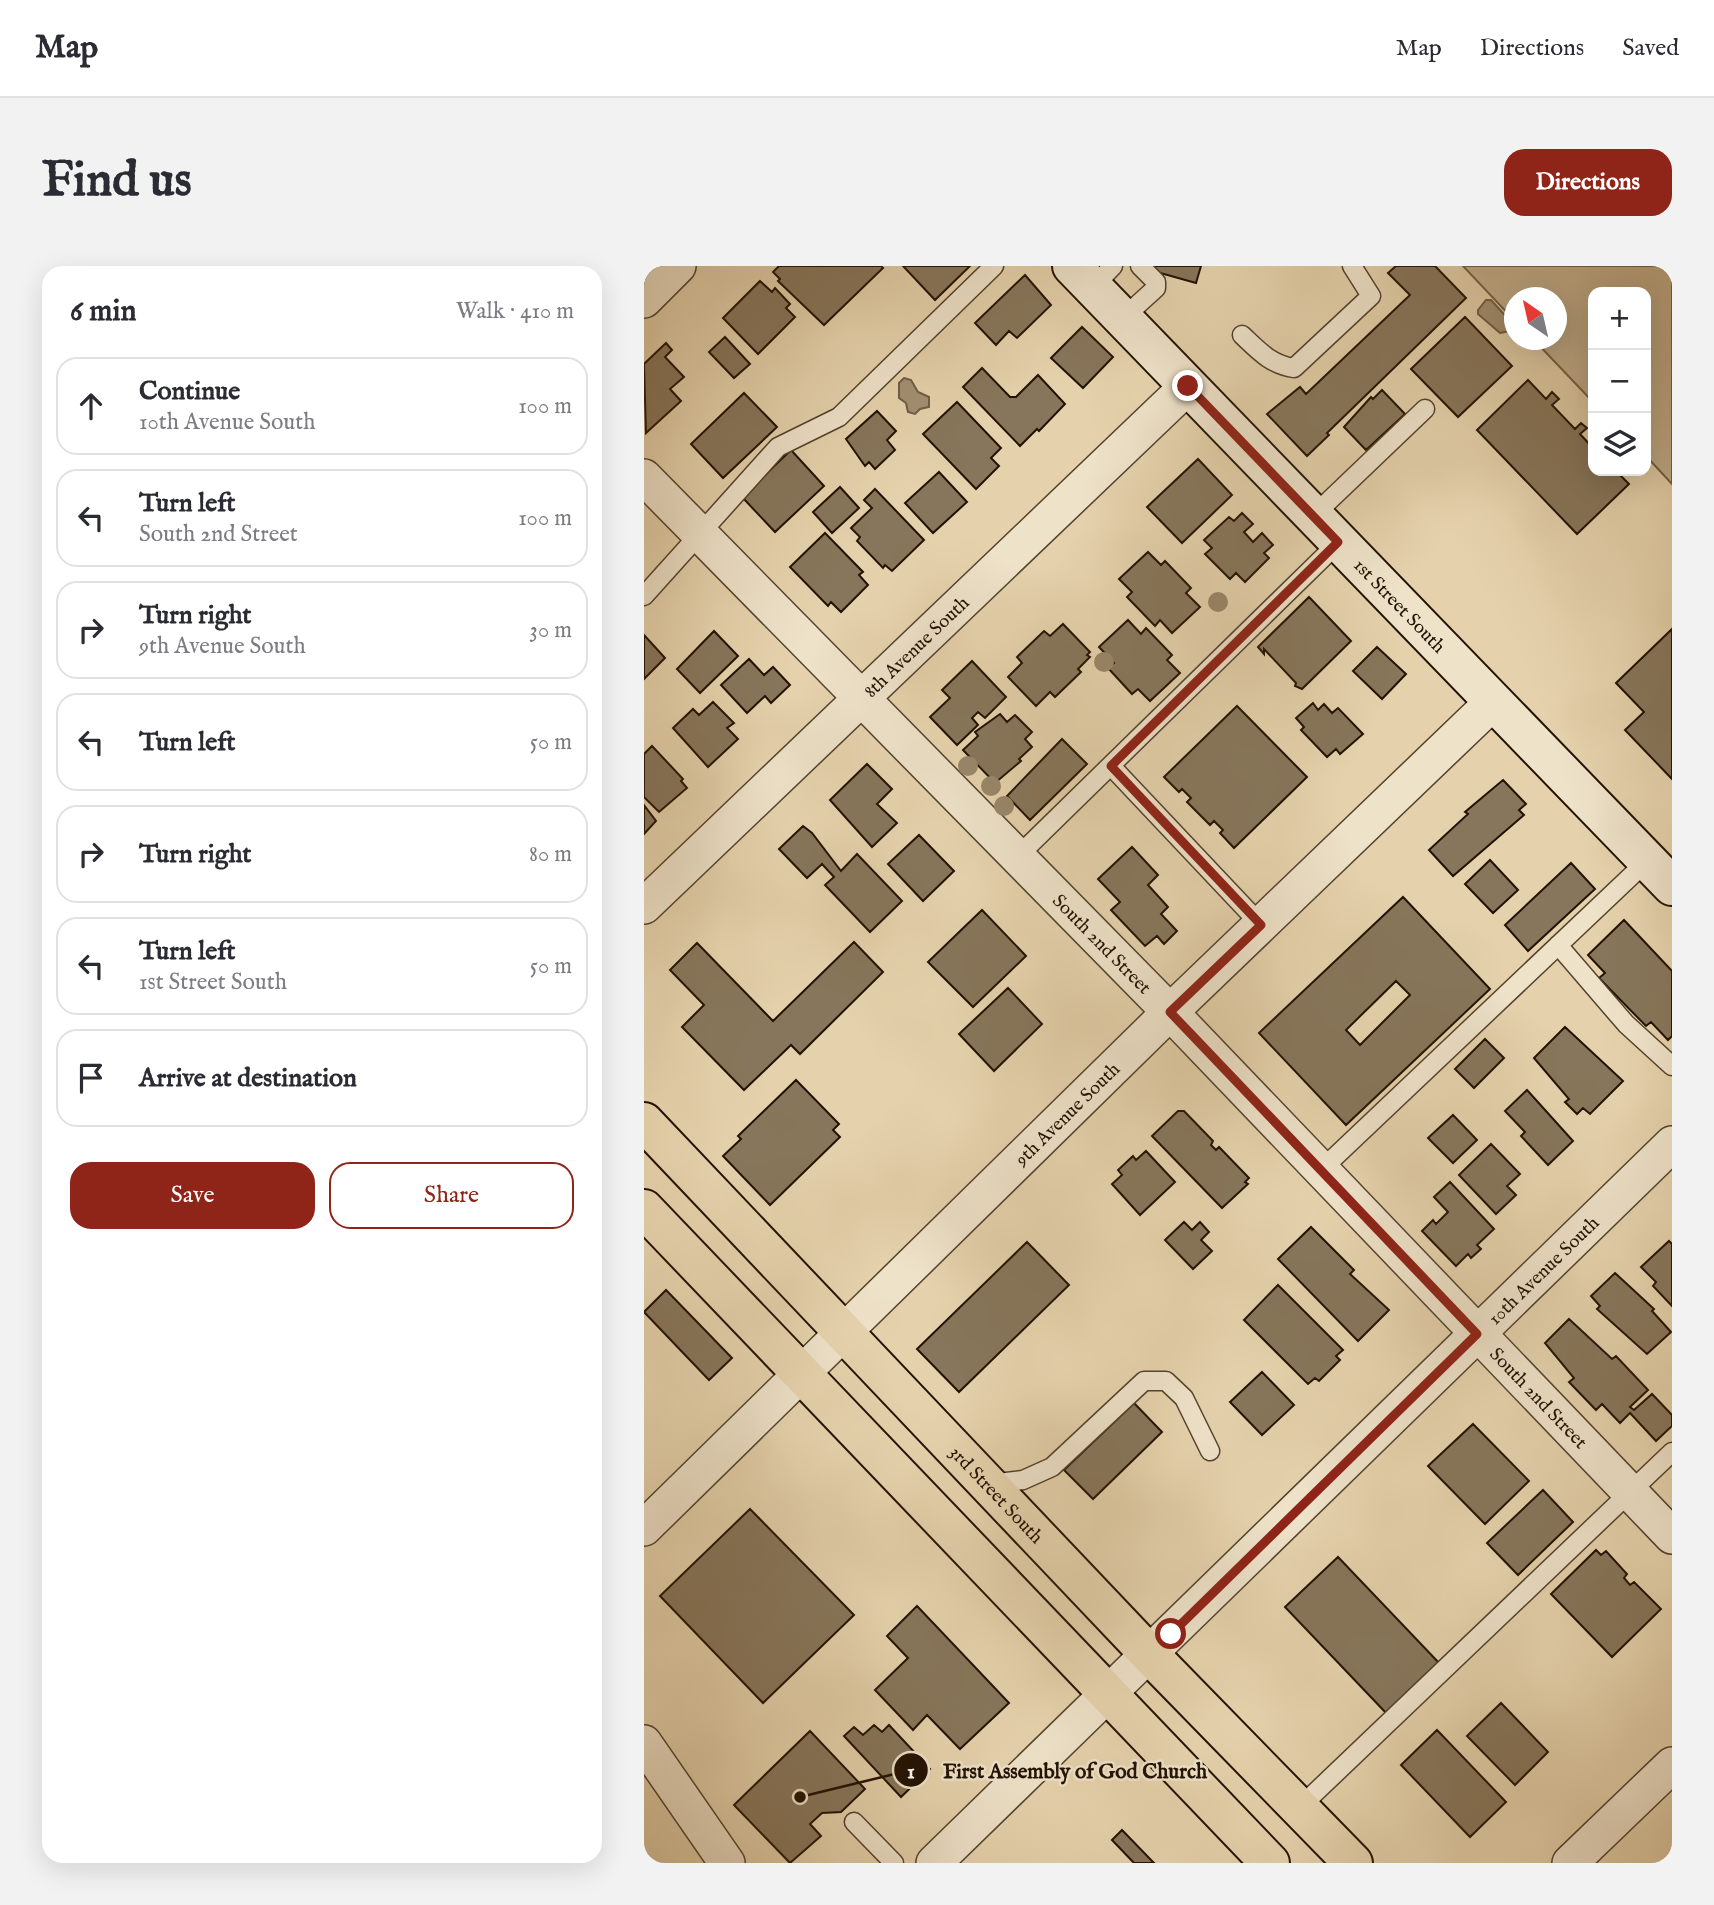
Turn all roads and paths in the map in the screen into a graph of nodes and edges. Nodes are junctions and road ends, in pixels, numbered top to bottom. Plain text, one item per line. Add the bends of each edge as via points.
1 (678, 266) edge
2 (994, 266) edge
3 (1140, 266) edge
4 (1352, 266) edge
5 (1092, 273) edge
6 (644, 300) edge
7 (1123, 318) junction
8 (1242, 335) dead end
9 (1188, 386) junction
10 (1425, 409) dead end
11 (644, 477) edge
12 (1326, 529) junction
13 (698, 533) junction
14 (644, 596) edge
15 (862, 700) junction
16 (1492, 703) junction
17 (1111, 766) junction
18 (1017, 857) junction
19 (1660, 873) edge
20 (644, 906) edge
21 (1261, 925) junction
22 (1558, 945) junction
23 (1170, 1012) junction
24 (1672, 1066) edge
25 (644, 1122) edge
26 (1672, 1144) edge
27 (1321, 1170) junction
28 (644, 1209) edge
29 (844, 1334) junction
30 (1477, 1334) junction
31 (804, 1374) junction
32 (1210, 1451) dead end
33 (1672, 1452) edge
34 (987, 1485) junction
35 (1631, 1492) junction
36 (644, 1528) edge
37 (1672, 1536) edge
38 (1150, 1655) junction
39 (1110, 1694) junction
40 (644, 1743) edge
41 (1672, 1765) edge
42 (1300, 1807) junction
43 (854, 1822) dead end
44 (727, 1863) edge
45 (894, 1863) edge
46 (934, 1863) edge
47 (1270, 1863) edge
48 (1353, 1863) edge
49 (1570, 1863) edge

1 - 6 street
2 - 13 lane via 839,417 778,447
3 - 7 lane via 1156,282 1156,288
4 - 8 lane via 1371,296 1294,368 1278,366
5 - 7 street, 1st Street South
7 - 9 street, 1st Street South
9 - 12 street, 1st Street South
9 - 15 street, 8th Avenue South
10 - 12 lane
11 - 13 street, South 2nd Street
12 - 16 street, 1st Street South
12 - 17 lane
13 - 14 lane
13 - 15 street, South 2nd Street
15 - 18 street, South 2nd Street
15 - 20 street, 8th Avenue South
16 - 19 street, 1st Street South
16 - 21 street, 9th Avenue South
17 - 18 lane
17 - 21 lane
18 - 23 street, South 2nd Street
19 - 22 lane
21 - 23 street, 9th Avenue South
22 - 24 lane via 1626,1024
22 - 27 lane
23 - 27 street, South 2nd Street
23 - 29 street, 9th Avenue South
25 - 29 main road, 3rd Street South
26 - 30 street, 10th Avenue South
27 - 30 street, South 2nd Street
28 - 31 main road
29 - 31 street, 9th Avenue South
29 - 34 main road, 3rd Street South
30 - 35 street, South 2nd Street
30 - 38 street, 10th Avenue South
31 - 36 street, 9th Avenue South
31 - 39 main road
32 - 34 lane via 1184,1398 1166,1381 1144,1381 1052,1467 1023,1480
33 - 35 lane
34 - 38 main road, 3rd Street South
35 - 37 street, South 2nd Street
35 - 42 lane
38 - 39 street, 10th Avenue South
38 - 42 main road, 3rd Street South
39 - 46 street, 10th Avenue South
39 - 47 main road
40 - 44 street
41 - 49 street
42 - 48 main road, 3rd Street South
43 - 45 lane

